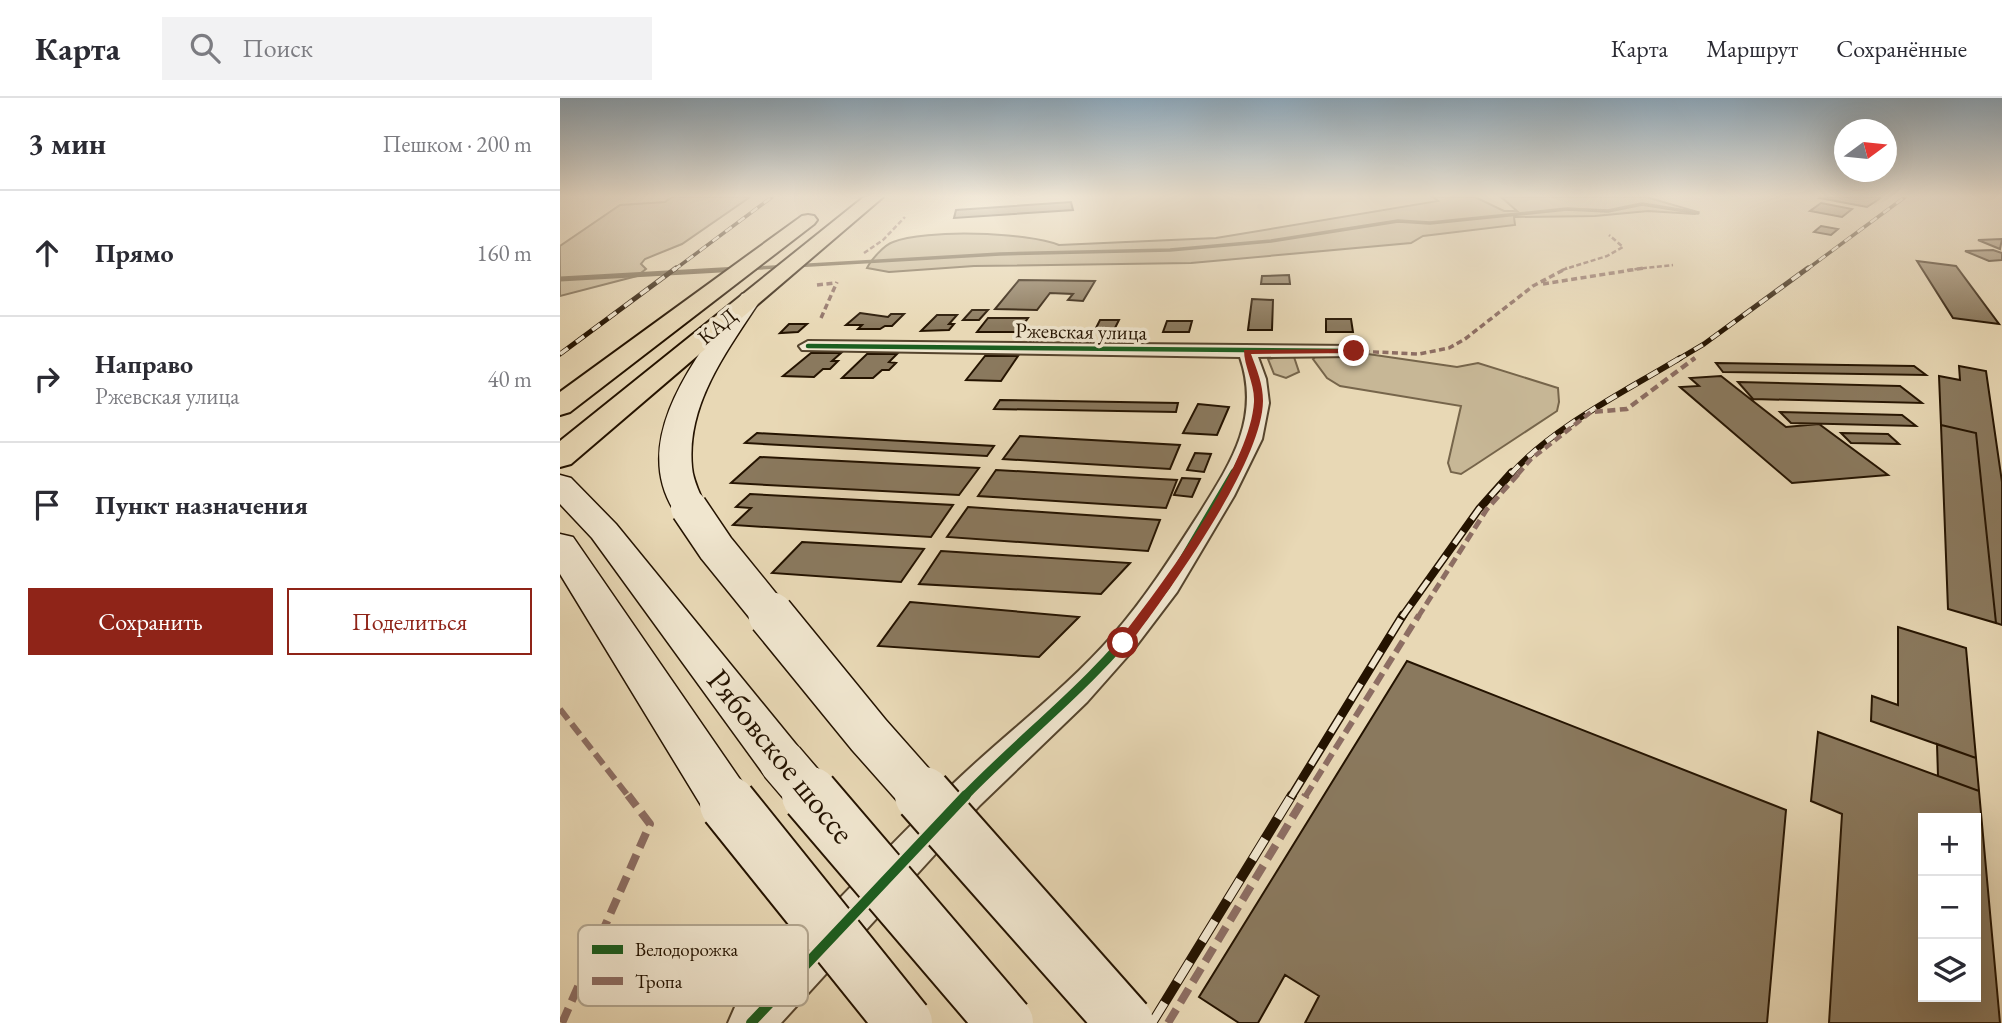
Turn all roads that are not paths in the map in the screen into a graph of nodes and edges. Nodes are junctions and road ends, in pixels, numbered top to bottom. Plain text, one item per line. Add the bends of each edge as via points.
1 (781, 240) edge
2 (821, 240) edge
3 (750, 299) junction
4 (808, 346) dead end
5 (1354, 351) dead end
6 (1247, 352) junction
7 (560, 406) edge
8 (560, 457) edge
9 (560, 485) edge
10 (560, 544) edge
11 (808, 963) edge
12 (767, 1006) edge
13 (751, 1023) edge
14 (904, 1023) edge
15 (1005, 1023) edge
16 (1125, 1023) edge

1 - 7 highway, КАД
2 - 3 highway, КАД
3 - 8 highway, КАД
3 - 16 main road, bridge via 683,406 676,434 676,469 689,508 716,548 869,735
4 - 6 street, Ржевская улица
5 - 6 street, Ржевская улица
6 - 11 street via 1257,379 1251,439 1167,586 1086,683 967,794
9 - 15 main road, Рябовское шоссе, bridge via 604,531 782,762
10 - 14 main road, bridge via 728,804
12 - 13 street

